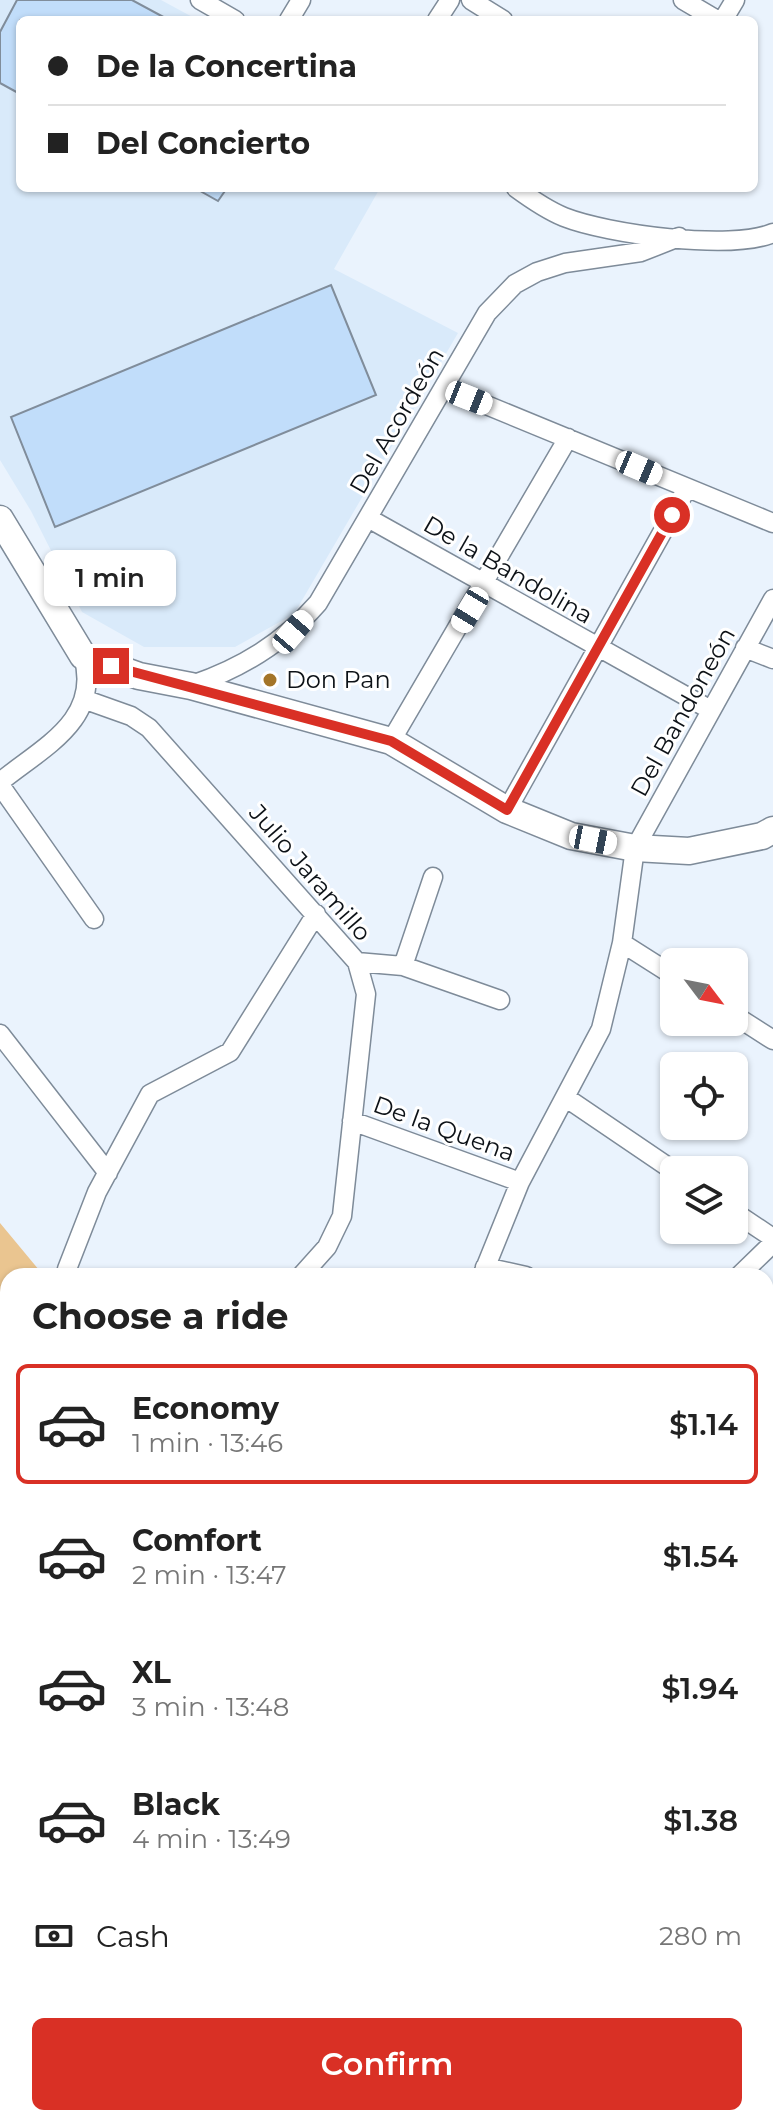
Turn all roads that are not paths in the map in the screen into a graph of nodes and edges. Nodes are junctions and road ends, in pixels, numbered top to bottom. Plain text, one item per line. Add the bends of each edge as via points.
1 (200, 0) edge
2 (471, 0) edge
3 (683, 0) edge
4 (228, 16) edge
5 (497, 16) edge
6 (713, 16) edge
7 (523, 192) edge
8 (773, 233) edge
9 (679, 237) junction
10 (445, 388) junction
11 (568, 438) junction
12 (687, 488) junction
13 (368, 518) junction
14 (0, 519) edge
15 (773, 523) edge
16 (486, 583) junction
17 (773, 599) edge
18 (745, 648) junction
19 (598, 649) junction
20 (83, 656) junction
21 (773, 659) edge
22 (191, 686) junction
23 (86, 700) junction
24 (709, 709) junction
25 (391, 741) junction
26 (0, 784) edge
27 (507, 810) junction
28 (769, 835) edge
29 (635, 848) junction
30 (433, 877) dead end
31 (316, 914) junction
32 (94, 919) dead end
33 (622, 943) junction
34 (357, 962) junction
35 (403, 966) junction
36 (660, 967) edge
37 (500, 1000) dead end
38 (748, 1024) edge
39 (0, 1034) edge
40 (773, 1040) edge
41 (565, 1097) junction
42 (352, 1121) junction
43 (660, 1161) edge
44 (108, 1173) junction
45 (520, 1182) junction
46 (748, 1222) edge
47 (773, 1240) edge
48 (67, 1268) edge
49 (308, 1268) edge
50 (485, 1268) edge
51 (747, 1268) edge

1 - 4 street
2 - 5 street
3 - 6 street
7 - 9 street via 564,217
8 - 9 street via 735,242
9 - 10 street, Del Acordeón via 641,252 565,263 515,284 487,313
10 - 11 street
10 - 13 street, Del Acordeón
11 - 12 street
11 - 16 street
12 - 15 street
12 - 19 street
13 - 16 street, De la Bandolina
13 - 22 street, Del Acordeón via 318,603 293,632 224,674
14 - 20 street
16 - 19 street, De la Bandolina
16 - 25 street
17 - 18 street, Del Bandoneón
18 - 21 street
18 - 24 street, Del Bandoneón
19 - 24 street, De la Bandolina
19 - 27 street
20 - 22 street via 139,676
20 - 23 street
22 - 25 street
23 - 26 street via 74,721
23 - 31 street, Julio Jaramillo via 149,728
24 - 29 street, Del Bandoneón
25 - 27 street
26 - 32 street
27 - 29 street via 571,836
28 - 29 street via 689,851
29 - 33 street
30 - 35 street
31 - 34 street, Julio Jaramillo
31 - 44 street via 230,1052 150,1094
33 - 36 street
33 - 41 street via 601,1029
34 - 35 street
34 - 42 street, Julio Jaramillo via 366,994
35 - 37 street
38 - 40 street
39 - 44 street
41 - 43 street
41 - 45 street
42 - 45 street, De la Quena
42 - 49 street, Julio Jaramillo via 342,1216 327,1247
44 - 48 street
45 - 50 street
46 - 47 street
47 - 51 street

